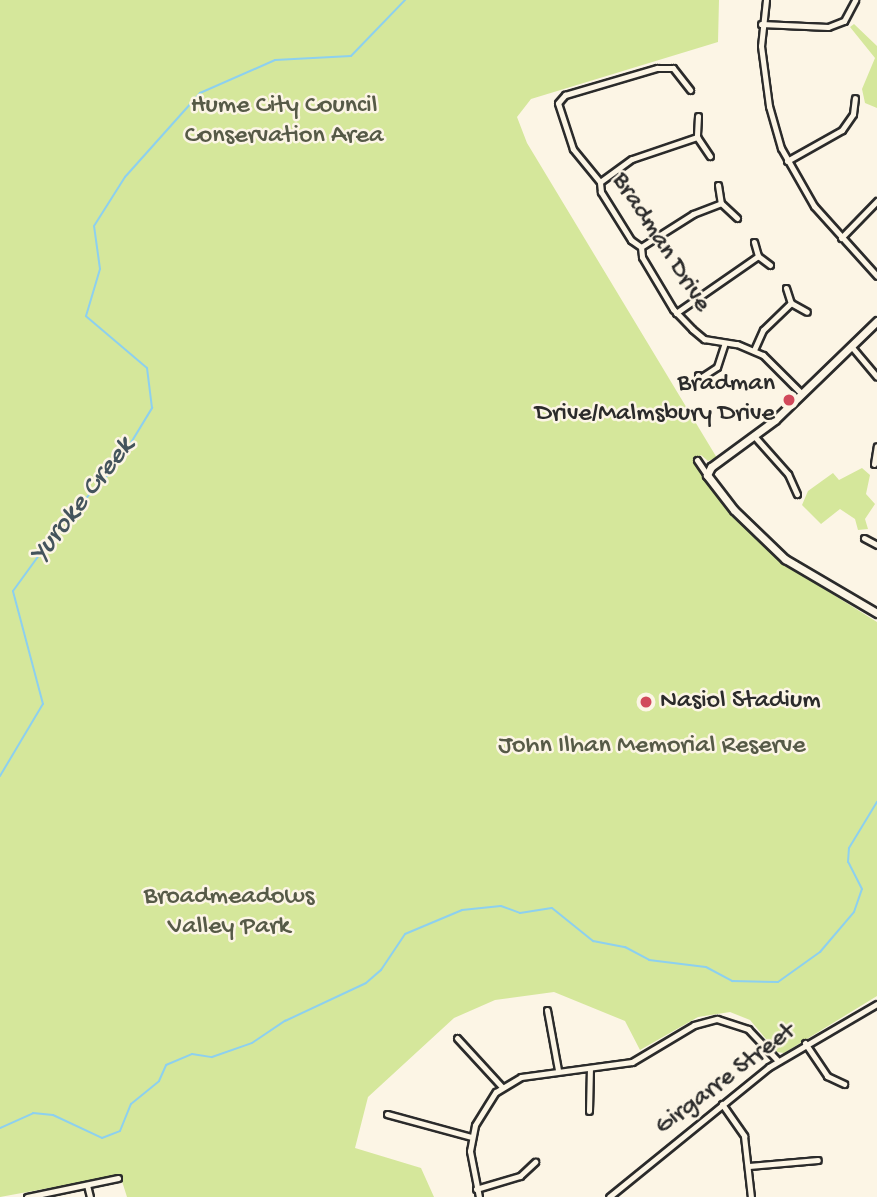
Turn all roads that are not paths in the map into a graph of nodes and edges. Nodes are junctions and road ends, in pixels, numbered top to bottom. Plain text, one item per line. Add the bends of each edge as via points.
1 (766, 0) edge
2 (855, 0) edge
3 (761, 24) junction
4 (690, 90) dead end
5 (855, 98) dead end
6 (698, 116) dead end
7 (697, 137) junction
8 (710, 156) dead end
9 (787, 161) junction
10 (600, 182) junction
11 (718, 185) dead end
12 (877, 201) edge
13 (721, 203) junction
14 (737, 218) dead end
15 (841, 237) junction
16 (754, 242) dead end
17 (641, 247) junction
18 (758, 256) junction
19 (770, 265) dead end
20 (877, 276) edge
21 (786, 288) dead end
22 (791, 303) junction
23 (807, 312) dead end
24 (676, 313) junction
25 (877, 321) edge
26 (725, 343) junction
27 (852, 346) junction
28 (754, 350) junction
29 (877, 377) edge
30 (701, 379) dead end
31 (802, 394) junction
32 (755, 437) junction
33 (877, 446) edge
34 (697, 460) dead end
35 (874, 464) dead end
36 (708, 475) junction
37 (797, 494) dead end
38 (864, 538) dead end
39 (877, 545) edge
40 (877, 613) edge
41 (875, 1005) edge
42 (547, 1010) dead end
43 (457, 1038) dead end
44 (805, 1043) junction
45 (778, 1060) junction
46 (590, 1068) junction
47 (558, 1070) junction
48 (844, 1084) dead end
49 (502, 1087) junction
50 (722, 1104) junction
51 (589, 1111) dead end
52 (387, 1114) dead end
53 (471, 1137) junction
54 (818, 1160) dead end
55 (535, 1162) dead end
56 (749, 1166) junction
57 (118, 1178) dead end
58 (87, 1185) junction
59 (477, 1189) junction
60 (27, 1197) edge
61 (90, 1197) edge
62 (479, 1197) edge
63 (609, 1197) edge
64 (751, 1197) edge

1 - 3 street
2 - 3 street via 844,21 828,27
3 - 9 street via 769,106
4 - 10 street, Bradman Drive via 674,65 641,71 560,100 565,133 590,175
5 - 9 street via 853,114 842,130
6 - 7 street
7 - 8 street
7 - 10 street via 632,159
9 - 15 street via 814,206
10 - 17 street, Bradman Drive via 631,240
11 - 13 street
12 - 15 street
13 - 14 street
13 - 17 street via 692,214
15 - 20 street
16 - 18 street
17 - 24 street, Bradman Drive via 642,257
18 - 19 street
18 - 24 street
21 - 22 street
22 - 23 street
22 - 28 street via 763,330
24 - 26 street, Bradman Drive via 701,337
25 - 27 street
26 - 28 street, Bradman Drive
26 - 30 street via 717,366
27 - 29 street
27 - 31 street
28 - 31 street, Bradman Drive
31 - 32 street
32 - 36 street via 711,467
32 - 37 street via 788,474
33 - 35 street
34 - 36 street
36 - 40 street via 734,510 785,559
38 - 39 street
41 - 44 street, Girgarre Street
42 - 47 street
43 - 49 street
44 - 45 street, Girgarre Street
44 - 48 street via 827,1076
45 - 46 street via 748,1029 717,1019 694,1025 632,1062
45 - 50 street, Girgarre Street
46 - 47 street
46 - 51 street
47 - 49 street via 532,1073
49 - 53 street via 485,1105
50 - 56 street via 744,1136
50 - 63 street, Girgarre Street
52 - 53 street
53 - 59 street
54 - 56 street
55 - 59 street via 520,1176
56 - 64 street
57 - 58 street
58 - 60 street
58 - 61 street
59 - 62 street

